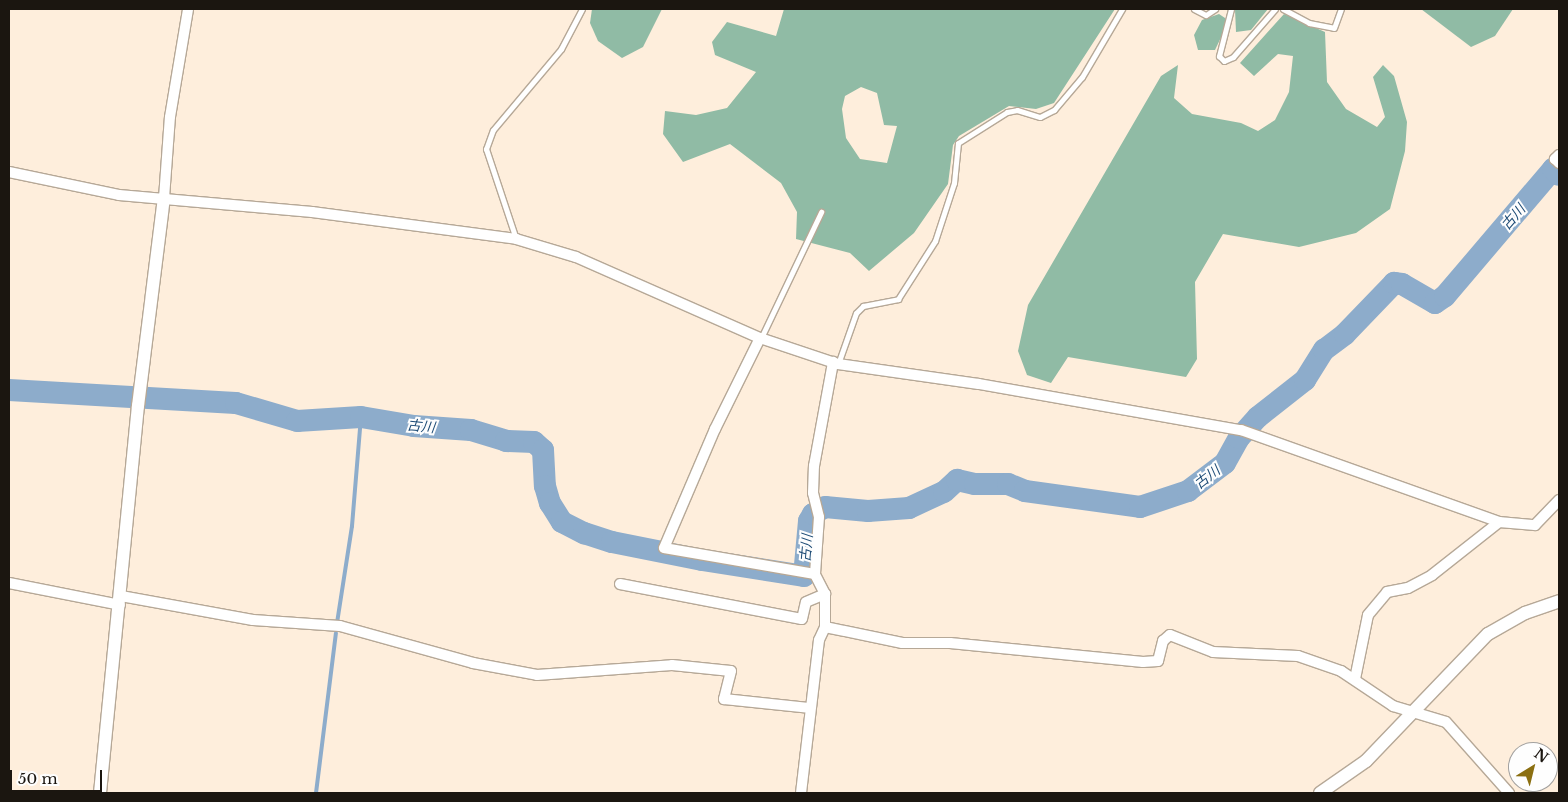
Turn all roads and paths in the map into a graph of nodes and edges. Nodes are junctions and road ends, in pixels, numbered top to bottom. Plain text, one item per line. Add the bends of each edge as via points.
1 (188, 9) edge
2 (582, 9) edge
3 (1122, 9) edge
4 (1194, 9) edge
5 (1214, 9) edge
6 (1231, 9) edge
7 (1274, 9) edge
8 (1283, 9) edge
9 (1340, 9) edge
10 (1559, 155) edge
11 (1559, 164) edge
12 (9, 172) edge
13 (164, 198) junction
14 (821, 212) dead end
15 (516, 239) junction
16 (760, 338) junction
17 (836, 363) junction
18 (1559, 500) edge
19 (1499, 522) junction
20 (807, 573) junction
21 (9, 583) edge
22 (620, 584) dead end
23 (824, 594) junction
24 (120, 600) junction
25 (1559, 600) edge
26 (825, 627) junction
27 (1355, 679) junction
28 (810, 708) junction
29 (1414, 713) junction
30 (100, 793) edge
31 (801, 793) edge
32 (1320, 793) edge
33 (1509, 793) edge

1 - 13 street via 171,108
2 - 15 lane via 561,49 493,130 486,149
3 - 17 lane via 1082,77 1054,110 1040,117 1017,110 1007,112 958,143 954,183 935,241 898,298 862,306 856,313
4 - 5 lane via 1206,15
6 - 7 lane via 1219,56 1224,61 1233,57
8 - 9 lane via 1316,25 1334,28
10 - 11 street via 1556,159
12 - 13 street via 119,195
13 - 15 street via 312,212
13 - 24 street via 138,406
14 - 16 lane
15 - 16 street via 576,257
16 - 17 street
16 - 20 street via 715,429 664,548
17 - 19 street via 979,384 1246,431
17 - 20 street via 814,466 819,517
18 - 19 street via 1535,525
19 - 27 street via 1432,575 1408,588 1387,592 1368,615
20 - 23 street
21 - 24 street
22 - 23 street via 802,619 806,602
23 - 26 street
24 - 28 street via 253,620 340,626 473,663 537,675 672,665 731,671 724,699
24 - 30 street
25 - 29 street via 1525,613 1488,634
26 - 27 street via 902,643 950,643 1143,662 1158,661 1163,641 1170,635 1213,652 1298,656
26 - 28 street via 818,640
27 - 29 street via 1386,703
28 - 31 street
29 - 32 street via 1366,760
29 - 33 street via 1446,722

